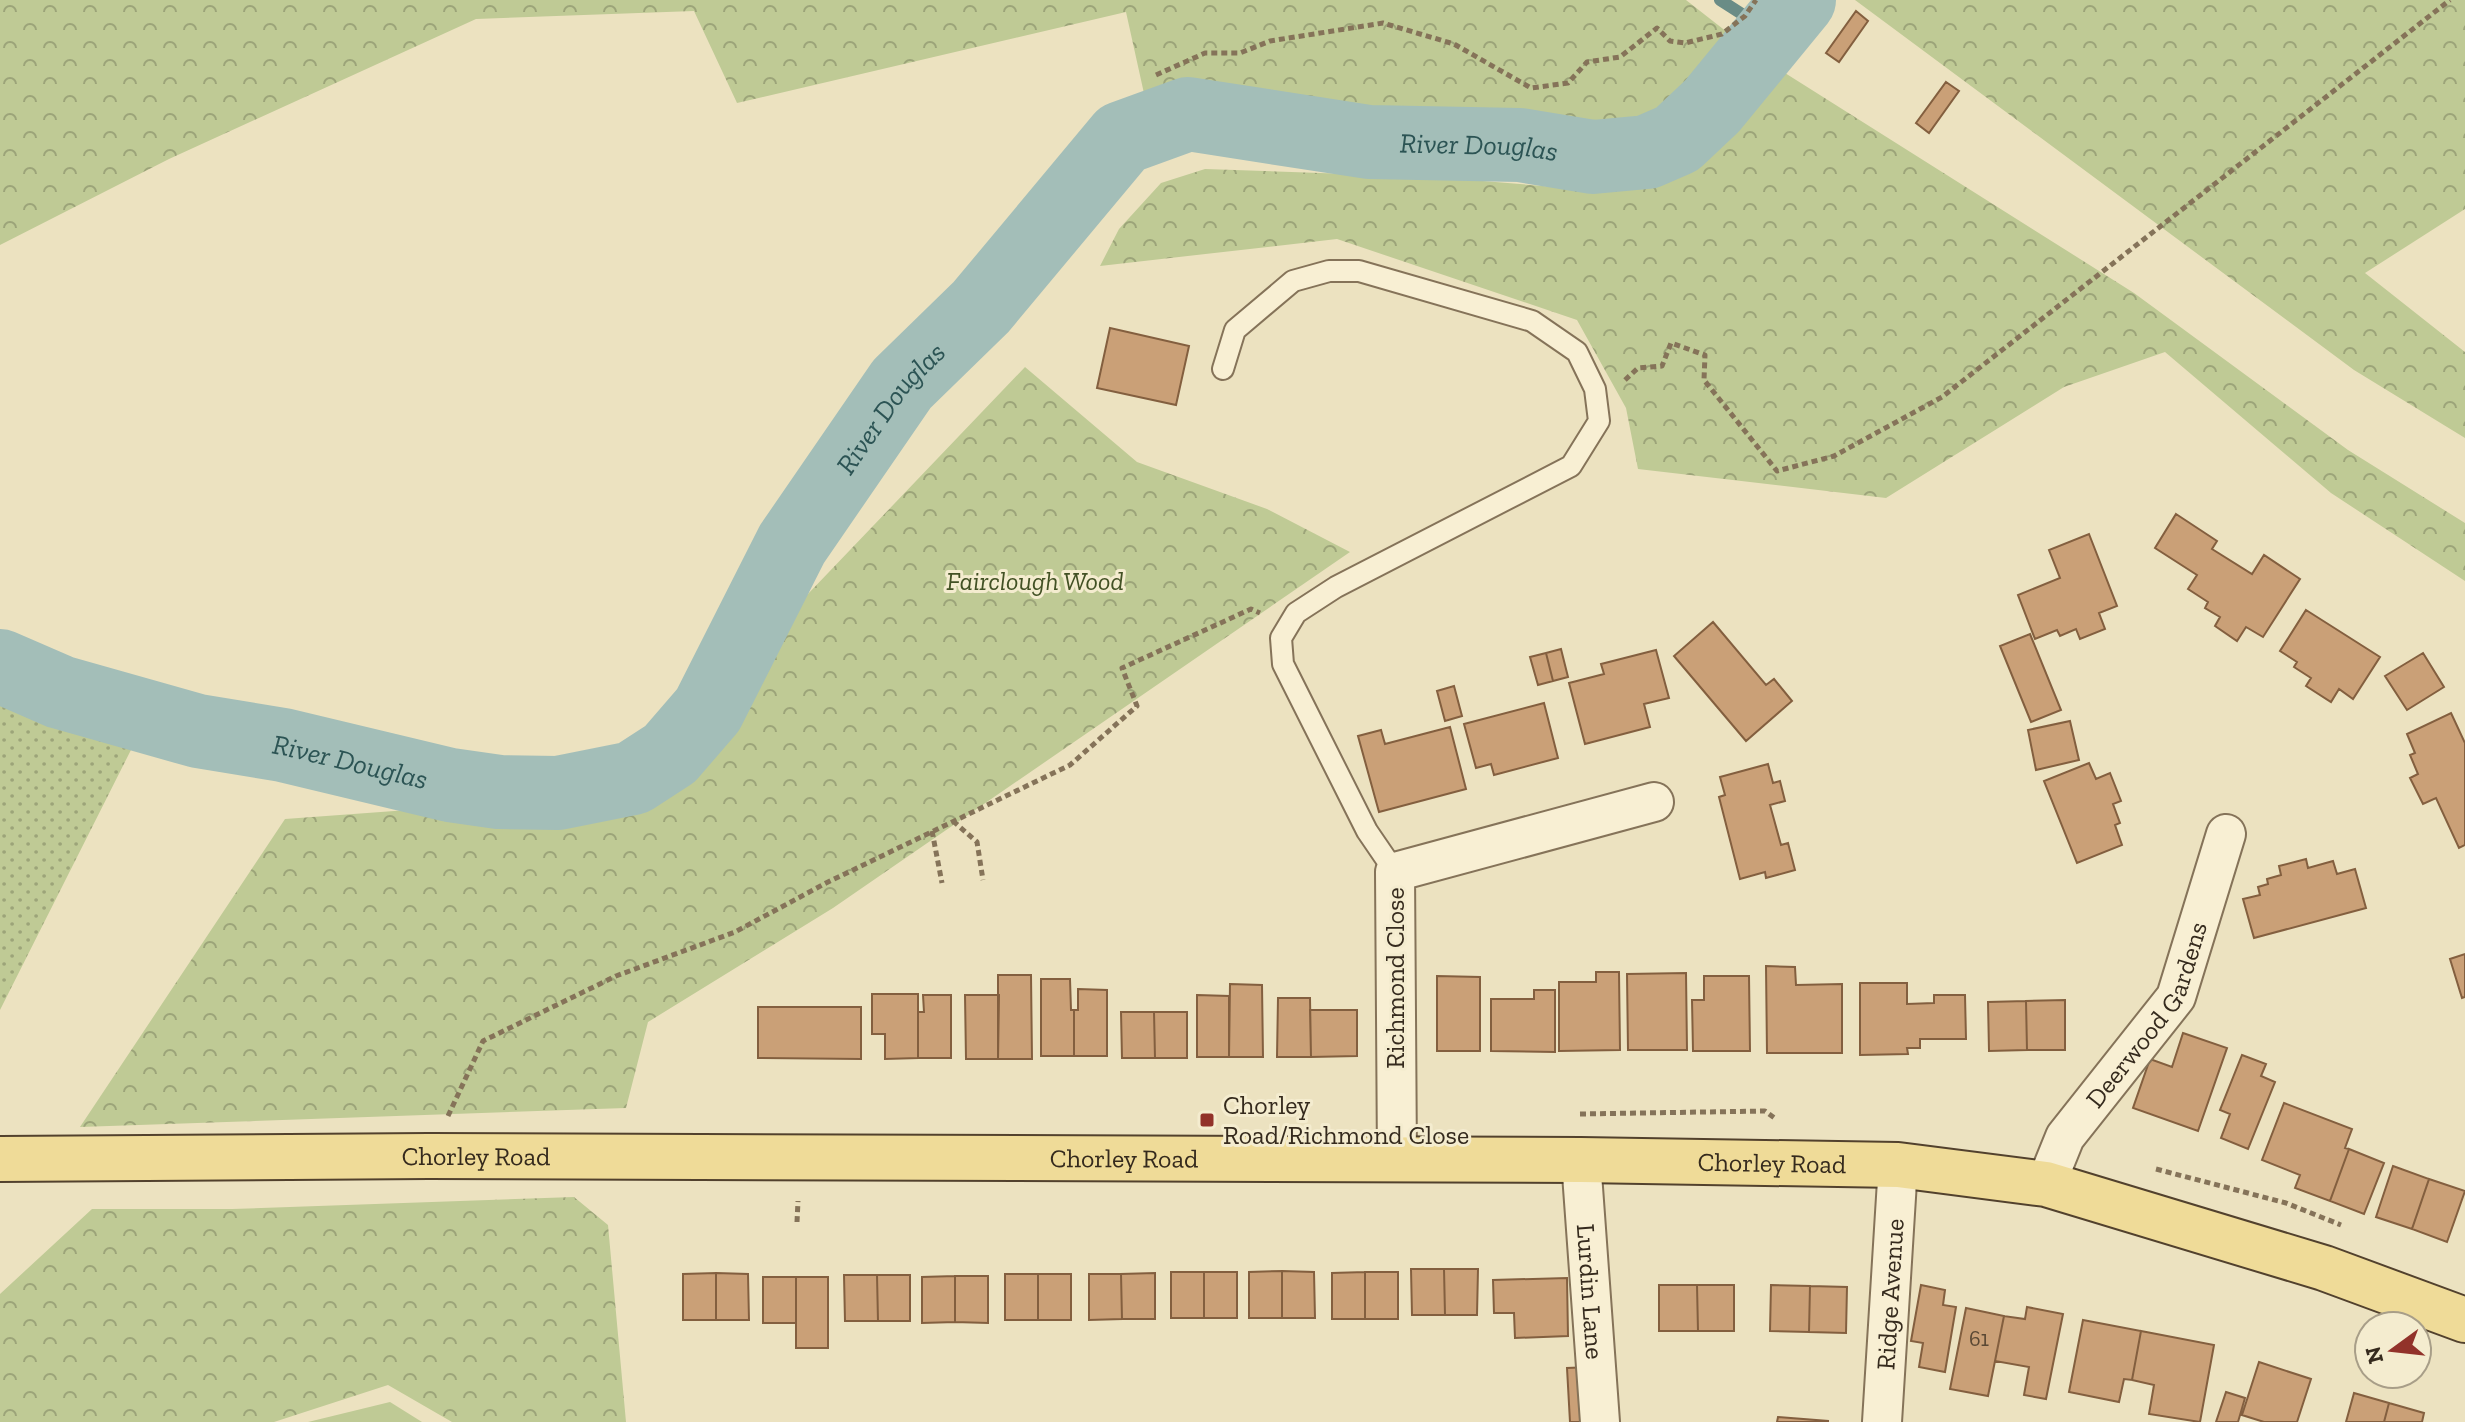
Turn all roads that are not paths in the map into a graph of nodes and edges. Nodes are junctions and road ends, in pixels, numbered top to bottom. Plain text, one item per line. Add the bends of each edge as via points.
1 (1223, 369) dead end
2 (1654, 802) dead end
3 (2226, 834) dead end
4 (1395, 872) junction
5 (0, 1159) edge
6 (1397, 1160) junction
7 (1581, 1160) junction
8 (1898, 1165) junction
9 (2046, 1184) junction
10 (2465, 1320) edge
11 (1600, 1422) edge
12 (1882, 1422) edge

1 - 4 lane via 1235,330 1293,281 1329,271 1359,271 1532,321 1577,352 1595,389 1599,421 1571,466 1336,587 1296,613 1281,638 1283,664 1367,831
2 - 4 street, Richmond Close
3 - 9 street, Deerwood Gardens via 2176,997 2065,1137
4 - 6 street, Richmond Close
5 - 6 main road, Chorley Road
6 - 7 main road, Chorley Road
7 - 8 main road, Chorley Road
7 - 11 street, Lurdin Lane
8 - 9 main road, Chorley Road
8 - 12 street, Ridge Avenue
9 - 10 main road, Chorley Road via 2324,1268

